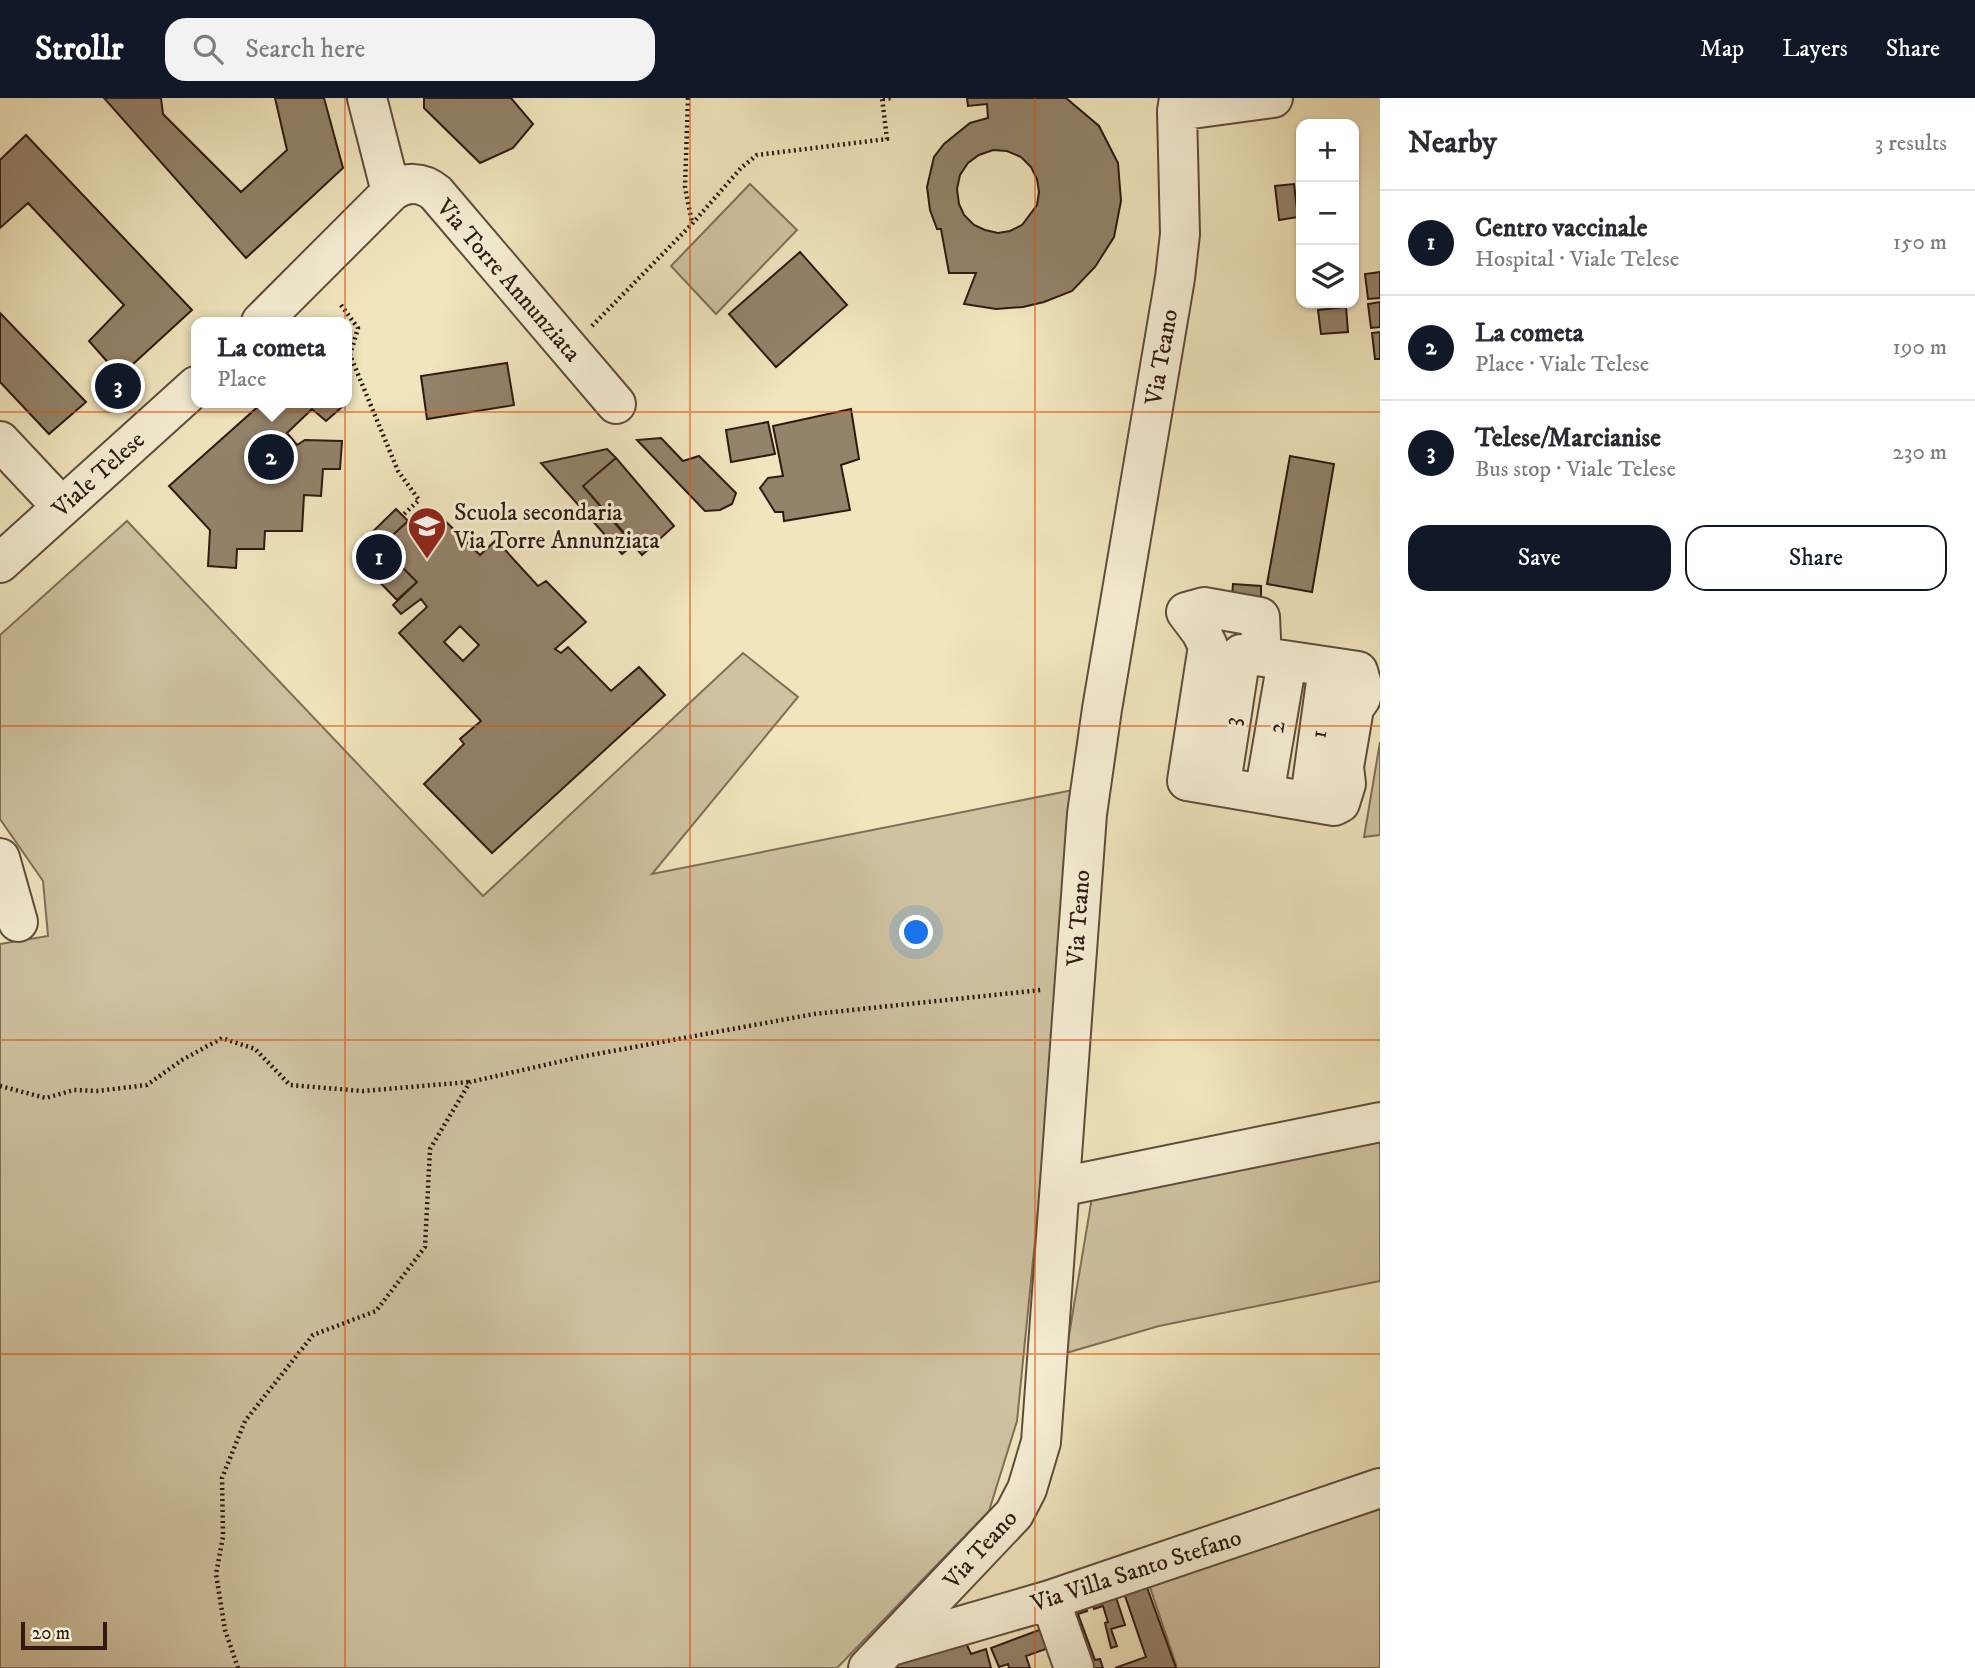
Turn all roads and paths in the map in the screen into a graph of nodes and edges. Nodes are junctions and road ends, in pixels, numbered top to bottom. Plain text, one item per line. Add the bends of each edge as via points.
1 (367, 98) edge
2 (688, 98) edge
3 (894, 98) edge
4 (1273, 98) edge
5 (882, 99) edge
6 (1175, 102) edge
7 (391, 192) junction
8 (692, 224) junction
9 (341, 305) dead end
10 (266, 317) edge
11 (350, 317) edge
12 (352, 320) edge
13 (569, 349) junction
14 (352, 351) edge
15 (352, 358) edge
16 (191, 391) edge
17 (616, 404) dead end
18 (0, 440) edge
19 (62, 507) junction
20 (402, 515) dead end
21 (0, 563) edge
22 (1248, 655) junction
23 (1262, 793) junction
24 (0, 858) edge
25 (18, 922) dead end
26 (1073, 987) junction
27 (470, 1082) junction
28 (0, 1086) edge
29 (1380, 1122) edge
30 (1060, 1187) junction
31 (1380, 1488) edge
32 (1050, 1600) junction
33 (878, 1657) edge
34 (238, 1668) edge
35 (1074, 1668) edge

1 - 7 street
2 - 8 path via 685,187
3 - 5 path
4 - 6 street
5 - 8 path via 887,139 757,155
6 - 26 street, Via Teano via 1180,234 1092,775
7 - 10 street
7 - 13 street, Via Torre Annunziata via 407,184 432,190
8 - 13 path
9 - 11 path
12 - 14 path via 358,328
13 - 17 street, Via Torre Annunziata
15 - 20 path via 398,471 419,500
16 - 19 street, Viale Telese
18 - 19 street
19 - 21 street, Viale Telese
22 - 23 street, 2 via 1266,783
22 - 23 street via 1187,781
22 - 23 street via 1358,671 1362,685 1354,708 1340,803 1335,806
24 - 25 street
26 - 27 path via 814,1014
26 - 30 street, Via Teano
27 - 28 path via 362,1091 290,1085 255,1049 222,1038 147,1085 74,1090 46,1098
27 - 34 path via 430,1149 425,1247 376,1311 313,1335 245,1421 222,1478 223,1537 216,1573 225,1630
29 - 30 street
30 - 33 street, Via Teano via 1044,1415 1027,1489 1008,1522
31 - 32 street, Via Villa Santo Stefano
32 - 33 street, Via Villa Santo Stefano
32 - 35 street

